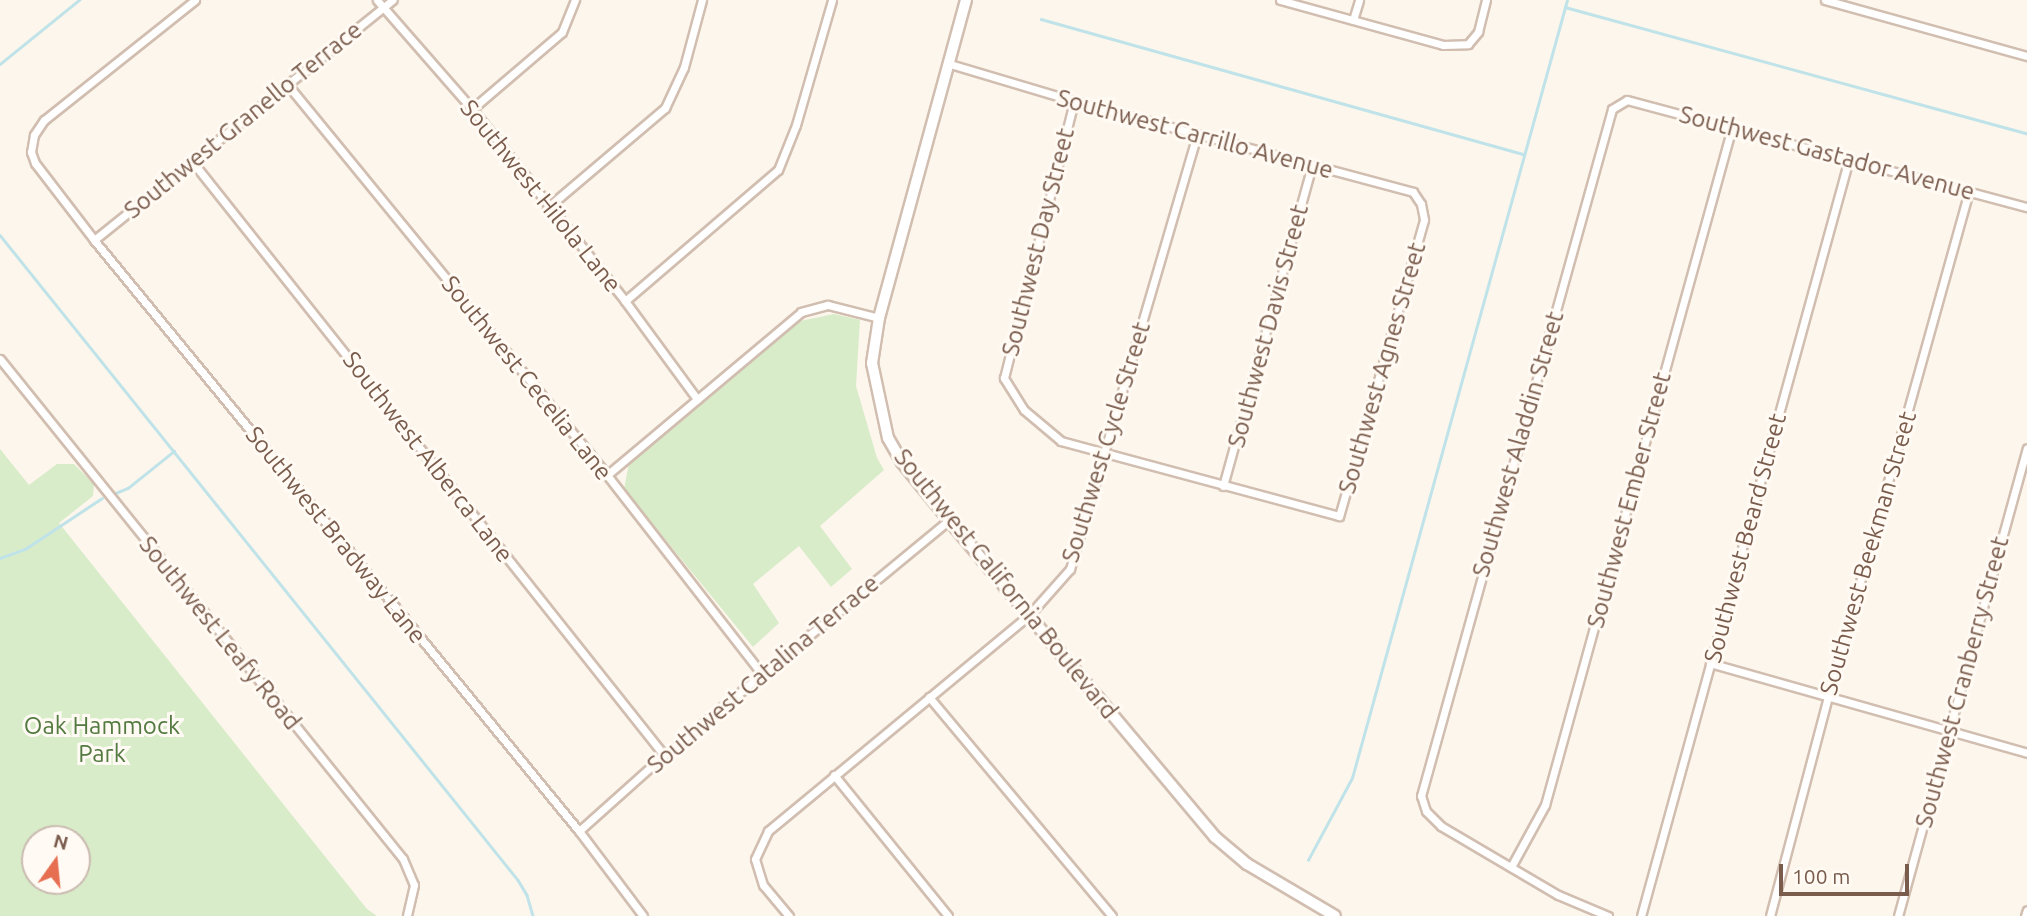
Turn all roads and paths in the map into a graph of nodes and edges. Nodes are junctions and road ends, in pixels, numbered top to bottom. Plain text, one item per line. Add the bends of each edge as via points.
1 (195, 0) edge
2 (377, 0) edge
3 (392, 0) edge
4 (575, 0) edge
5 (702, 0) edge
6 (832, 0) edge
7 (966, 0) edge
8 (1280, 0) edge
9 (1359, 0) edge
10 (1486, 0) edge
11 (1825, 0) edge
12 (383, 7) junction
13 (1353, 20) junction
14 (2027, 56) edge
15 (950, 64) junction
16 (287, 84) junction
17 (1627, 100) joint
18 (1074, 101) junction
19 (472, 109) junction
20 (1732, 127) junction
21 (1197, 134) junction
22 (1849, 159) junction
23 (191, 160) junction
24 (1312, 165) junction
25 (1969, 191) junction
26 (2027, 207) edge
27 (547, 208) junction
28 (1424, 220) joint
29 (94, 240) junction
30 (625, 301) junction
31 (879, 318) junction
32 (0, 359) edge
33 (696, 399) junction
34 (2027, 448) edge
35 (1104, 455) junction
36 (607, 475) junction
37 (1223, 486) junction
38 (1339, 516) joint
39 (949, 520) junction
40 (1030, 614) junction
41 (1710, 663) junction
42 (762, 674) junction
43 (929, 697) junction
44 (1828, 697) junction
45 (1949, 731) junction
46 (2027, 753) edge
47 (664, 755) junction
48 (834, 775) junction
49 (579, 831) junction
50 (1511, 867) junction
51 (2027, 910) edge
52 (407, 916) edge
53 (643, 916) edge
54 (789, 916) edge
55 (948, 916) edge
56 (1112, 916) edge
57 (1335, 916) edge
58 (1608, 916) edge
59 (1642, 916) edge
60 (1770, 916) edge
61 (1898, 916) edge
62 (2025, 916) edge

1 - 29 street, Southwest Bradway Lane via 44,120 34,135 31,152 35,163
2 - 12 street, Southwest Hilola Lane
3 - 12 street, Southwest Granello Terrace
4 - 19 street via 562,32
5 - 27 street via 684,67 665,108
6 - 30 street via 796,125 778,170
7 - 15 street, Southwest California Boulevard
8 - 13 street
9 - 13 street
10 - 13 street via 1478,32 1468,44 1443,45
11 - 14 street
12 - 16 street, Southwest Granello Terrace
12 - 19 street, Southwest Hilola Lane
15 - 18 street, Southwest Carrillo Avenue
15 - 31 street, Southwest California Boulevard
16 - 23 street, Southwest Granello Terrace
16 - 36 street, Southwest Cecelia Lane
17 - 20 street, Southwest Gastador Avenue
17 - 50 street, Southwest Aladdin Street via 1612,110 1421,796 1431,819
18 - 21 street, Southwest Carrillo Avenue
18 - 35 street, Southwest Day Street via 1004,378 1024,410 1060,441
19 - 27 street, Southwest Hilola Lane
20 - 22 street, Southwest Gastador Avenue
20 - 50 street, Southwest Ember Street via 1545,805
21 - 24 street, Southwest Carrillo Avenue
21 - 35 street, Southwest Cycle Street
22 - 25 street, Southwest Gastador Avenue
22 - 41 street, Southwest Beard Street
23 - 29 street, Southwest Granello Terrace
23 - 47 street, Southwest Alberca Lane
24 - 28 street, Southwest Carrillo Avenue via 1413,192
24 - 37 street, Southwest Davis Street
25 - 26 street, Southwest Gastador Avenue
25 - 44 street, Southwest Beekman Street
27 - 30 street, Southwest Hilola Lane
28 - 38 street, Southwest Agnes Street
29 - 49 street, Southwest Bradway Lane
30 - 33 street, Southwest Hilola Lane
31 - 33 street via 828,305 800,312
31 - 39 street, Southwest California Boulevard via 872,363 888,438
32 - 52 street, Southwest Leafy Road via 403,859 414,885
33 - 36 street
34 - 45 street, Southwest Cranberry Street
35 - 37 street, Southwest Day Street
35 - 40 street, Southwest Cycle Street via 1070,569
36 - 42 street, Southwest Cecelia Lane
37 - 38 street, Southwest Day Street
39 - 40 street, Southwest California Boulevard
39 - 42 street, Southwest Catalina Terrace
40 - 43 street, Southwest Cycle Street
40 - 57 street, Southwest California Boulevard via 1215,837 1247,864
41 - 44 street
41 - 59 street, Southwest Beard Street
42 - 47 street, Southwest Catalina Terrace
43 - 48 street, Southwest Cycle Street
43 - 56 street
44 - 45 street
44 - 60 street, Southwest Beekman Street
45 - 46 street
45 - 61 street, Southwest Cranberry Street
47 - 49 street, Southwest Catalina Terrace
48 - 54 street, Southwest Cycle Street via 768,831 755,859 763,886
48 - 55 street
49 - 53 street, Southwest Bradway Lane
50 - 58 street via 1571,902
51 - 62 street

